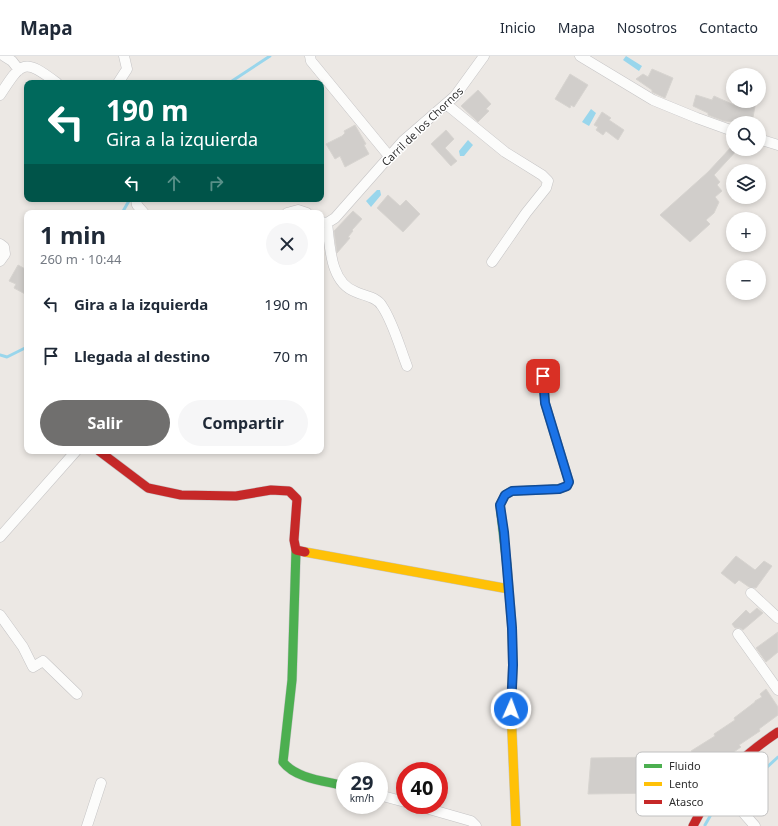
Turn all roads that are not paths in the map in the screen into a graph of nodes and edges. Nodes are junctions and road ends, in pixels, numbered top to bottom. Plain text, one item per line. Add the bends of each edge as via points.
1 (4, 56) edge
2 (124, 56) edge
3 (310, 56) edge
4 (484, 56) edge
5 (580, 56) edge
6 (19, 70) junction
7 (53, 80) edge
8 (120, 80) edge
9 (0, 95) edge
10 (446, 104) junction
11 (726, 128) edge
12 (766, 141) edge
13 (778, 145) edge
14 (389, 156) junction
15 (324, 222) edge
16 (0, 244) edge
17 (0, 261) edge
18 (492, 262) dead end
19 (407, 366) dead end
20 (543, 376) dead end
21 (73, 454) edge
22 (103, 454) edge
23 (0, 536) edge
24 (296, 550) junction
25 (508, 589) junction
26 (751, 593) dead end
27 (0, 615) edge
28 (778, 618) edge
29 (738, 634) dead end
30 (778, 690) edge
31 (76, 694) dead end
32 (778, 732) edge
33 (751, 752) edge
34 (101, 783) dead end
35 (336, 784) edge
36 (448, 814) edge
37 (697, 816) edge
38 (746, 816) edge
39 (87, 826) edge
40 (476, 826) edge
41 (516, 826) edge
42 (693, 826) edge
43 (755, 826) edge

1 - 6 street
2 - 8 street via 127,69
3 - 14 street via 311,61
4 - 10 street, Carril de los Chornos via 464,85
5 - 11 street via 653,100
6 - 7 street via 34,67
6 - 9 street
10 - 14 street, Carril de los Chornos
10 - 18 street via 505,152 548,181 546,188
12 - 13 street
14 - 15 street, Carril de los Chornos via 335,218
15 - 19 street via 338,277 348,288 374,298 382,306
16 - 17 street via 4,247 5,254
20 - 25 street via 545,403 569,482 567,486 559,489 512,491 502,500
21 - 23 street
22 - 24 street via 148,488 181,495 236,496 271,490 289,491 296,499
24 - 25 street
24 - 35 street via 292,680 283,762 287,769 293,772
25 - 41 street via 512,628 511,709
26 - 28 street
27 - 31 street via 23,647 33,667 42,661
29 - 30 street
32 - 33 street
34 - 39 street
36 - 40 street via 466,819
37 - 42 street
38 - 43 street

